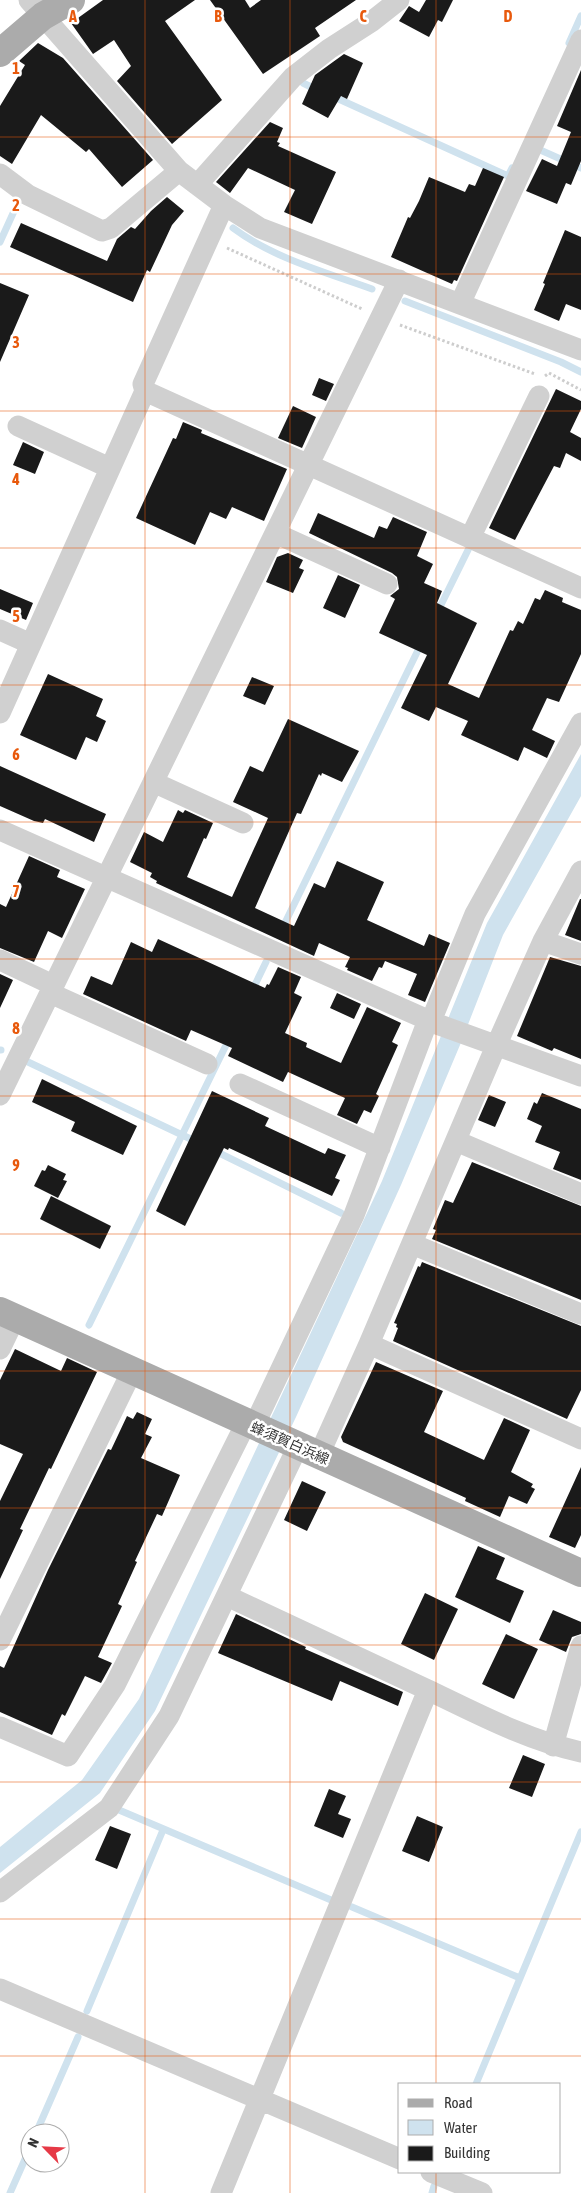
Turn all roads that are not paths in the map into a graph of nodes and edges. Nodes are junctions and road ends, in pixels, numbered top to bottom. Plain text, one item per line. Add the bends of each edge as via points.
1 (71, 0) edge
2 (399, 0) edge
3 (36, 8) edge
4 (581, 40) edge
5 (0, 53) edge
6 (178, 172) junction
7 (0, 174) edge
8 (197, 185) junction
9 (224, 205) junction
10 (399, 280) junction
11 (460, 304) junction
12 (581, 350) edge
13 (145, 392) junction
14 (540, 396) dead end
15 (18, 426) dead end
16 (308, 465) junction
17 (110, 468) junction
18 (275, 533) junction
19 (470, 538) junction
20 (387, 584) dead end
21 (581, 588) edge
22 (0, 630) edge
23 (31, 644) junction
24 (0, 713) edge
25 (581, 723) edge
26 (153, 782) junction
27 (243, 823) dead end
28 (0, 830) edge
29 (581, 871) edge
30 (106, 878) junction
31 (542, 941) junction
32 (581, 954) edge
33 (0, 960) edge
34 (52, 989) junction
35 (432, 1022) junction
36 (496, 1046) junction
37 (207, 1064) dead end
38 (581, 1076) edge
39 (240, 1084) dead end
40 (0, 1095) edge
41 (456, 1141) junction
42 (380, 1148) junction
43 (581, 1194) edge
44 (412, 1244) junction
45 (581, 1314) edge
46 (7, 1315) edge
47 (369, 1344) junction
48 (0, 1348) edge
49 (132, 1371) junction
50 (253, 1426) junction
51 (581, 1439) edge
52 (303, 1448) junction
53 (581, 1573) edge
54 (227, 1596) junction
55 (0, 1640) edge
56 (581, 1646) edge
57 (428, 1690) junction
58 (0, 1727) edge
59 (553, 1746) junction
60 (581, 1752) edge
61 (0, 1892) edge
62 (0, 1989) edge
63 (260, 2100) junction
64 (398, 2157) edge
65 (433, 2173) edge
66 (221, 2193) edge
67 (482, 2193) edge

1 - 3 main road
2 - 8 street via 294,77
3 - 5 main road
3 - 6 street
4 - 11 street
6 - 7 street via 111,228 102,230 28,195
6 - 8 street
8 - 9 street
9 - 10 street via 260,228
9 - 13 street via 143,384
10 - 11 street
10 - 16 street
11 - 12 street
13 - 16 street
13 - 17 street
14 - 19 street
15 - 17 street
16 - 18 street
16 - 19 street
17 - 23 street
18 - 20 street
18 - 26 street
19 - 21 street
22 - 23 street
23 - 24 street
25 - 35 street via 476,914
26 - 27 street
26 - 30 street
28 - 30 street
29 - 31 street
30 - 34 street
30 - 35 street
31 - 32 street
31 - 36 street
33 - 34 street
34 - 37 street
34 - 40 street
35 - 36 street
35 - 42 street
36 - 38 street
36 - 41 street
39 - 42 street
41 - 43 street
41 - 44 street
42 - 50 street via 354,1215
44 - 45 street
44 - 47 street
46 - 48 street
46 - 49 main road, 蜂須賀白浜線
47 - 51 street
47 - 52 street
49 - 50 main road, 蜂須賀白浜線
49 - 55 street
50 - 52 main road, 蜂須賀白浜線
50 - 58 street via 116,1685 68,1756
52 - 53 main road, 蜂須賀白浜線
52 - 54 street
54 - 57 street
54 - 61 street via 169,1716 109,1808
56 - 59 street
57 - 59 street
57 - 63 street
59 - 60 street
62 - 63 street
63 - 64 street
63 - 66 street
65 - 67 street

